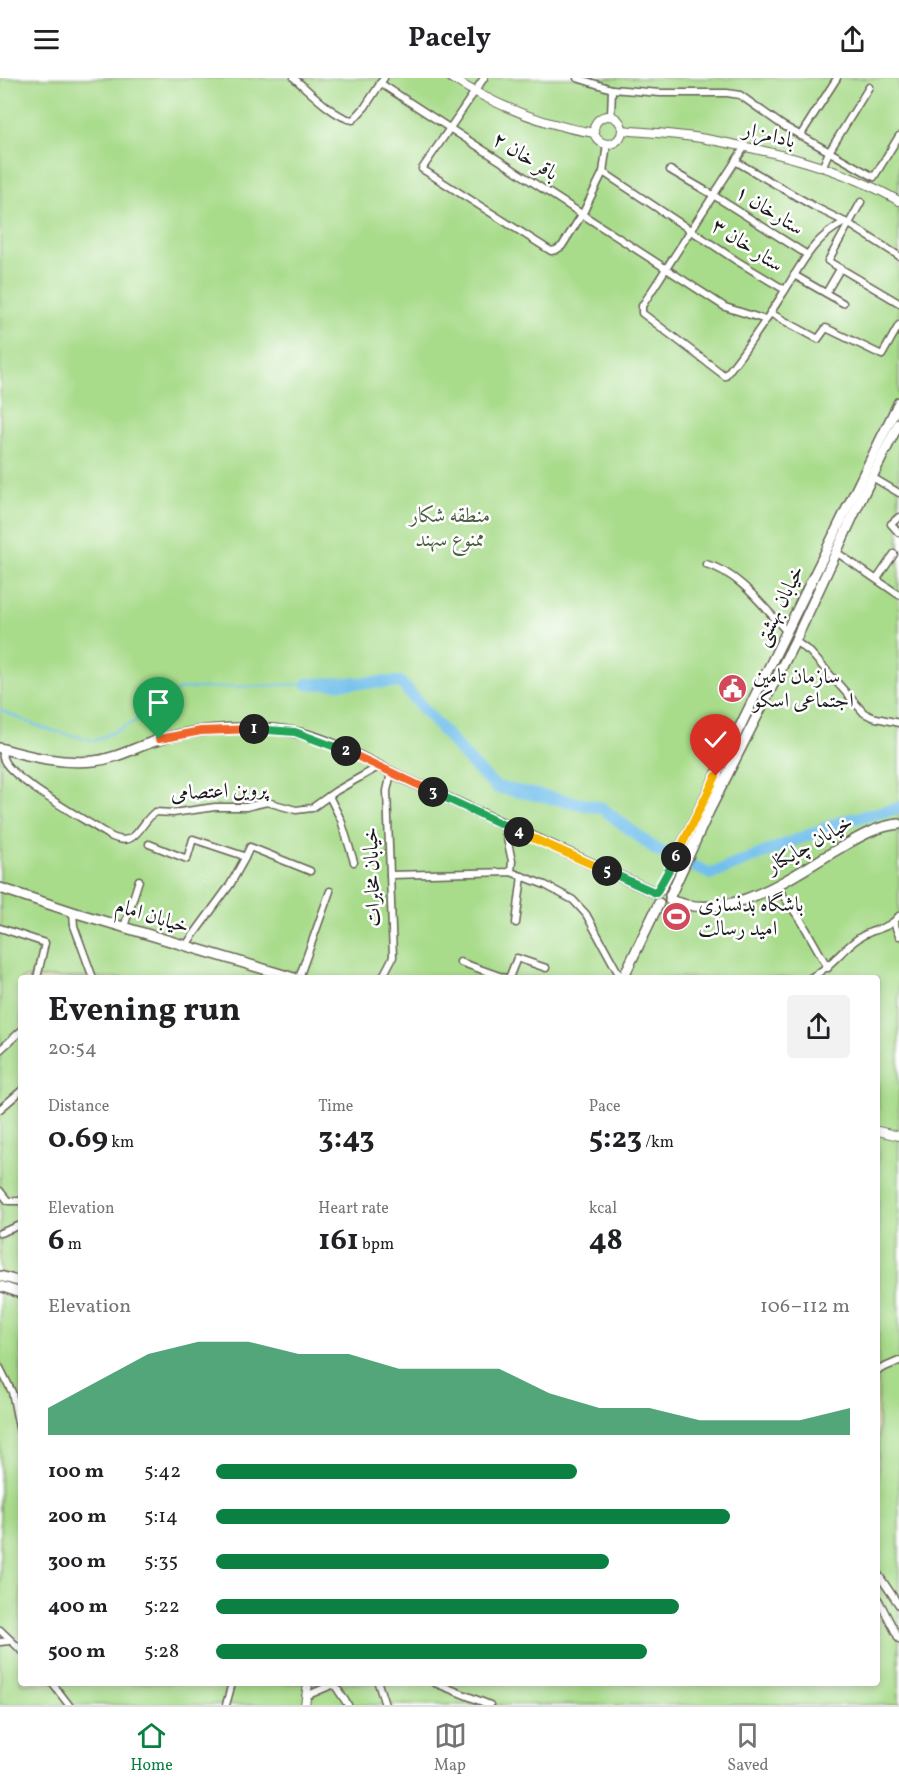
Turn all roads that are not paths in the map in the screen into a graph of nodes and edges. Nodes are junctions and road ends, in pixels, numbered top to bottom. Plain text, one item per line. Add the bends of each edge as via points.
1 (294, 78) edge
2 (451, 78) edge
3 (484, 78) edge
4 (577, 78) edge
5 (837, 78) edge
6 (382, 81) edge
7 (869, 87) dead end
8 (612, 89) junction
9 (475, 93) junction
10 (611, 116) junction
11 (449, 129) junction
12 (622, 130) junction
13 (594, 133) junction
14 (800, 136) junction
15 (899, 136) edge
16 (607, 144) junction
17 (744, 148) junction
18 (829, 152) junction
19 (735, 161) junction
20 (822, 168) junction
21 (670, 170) dead end
22 (603, 172) junction
23 (713, 195) junction
24 (899, 201) edge
25 (861, 202) dead end
26 (583, 213) junction
27 (847, 223) junction
28 (691, 230) junction
29 (806, 254) junction
30 (899, 256) edge
31 (665, 269) junction
32 (840, 269) junction
33 (794, 275) junction
34 (785, 290) junction
35 (826, 293) junction
36 (843, 303) dead end
37 (899, 303) edge
38 (770, 313) junction
39 (766, 320) junction
40 (899, 325) edge
41 (899, 402) edge
42 (899, 423) edge
43 (872, 477) junction
44 (899, 493) edge
45 (899, 517) edge
46 (899, 533) edge
47 (836, 552) junction
48 (894, 554) dead end
49 (706, 564) dead end
50 (876, 579) junction
51 (899, 595) edge
52 (788, 632) junction
53 (795, 641) junction
54 (899, 723) edge
55 (2, 748) edge
56 (378, 766) junction
57 (392, 773) junction
58 (329, 796) junction
59 (899, 824) edge
60 (504, 825) junction
61 (149, 844) dead end
62 (245, 858) junction
63 (354, 862) dead end
64 (310, 871) dead end
65 (511, 872) junction
66 (390, 875) junction
67 (522, 876) junction
68 (138, 880) dead end
69 (776, 886) junction
70 (0, 888) edge
71 (330, 891) dead end
72 (658, 891) junction
73 (670, 898) junction
74 (659, 903) junction
75 (73, 912) junction
76 (899, 916) edge
77 (516, 923) dead end
78 (894, 923) junction
79 (124, 927) junction
80 (0, 928) edge
81 (899, 936) edge
82 (186, 945) junction
83 (460, 962) dead end
84 (546, 968) dead end
85 (828, 968) junction
86 (38, 975) edge
87 (92, 975) edge
88 (274, 975) edge
89 (300, 975) edge
90 (384, 975) edge
91 (482, 975) edge
92 (508, 975) edge
93 (620, 975) edge
94 (623, 975) edge
95 (815, 975) edge
96 (18, 1034) edge
97 (0, 1050) edge
98 (18, 1094) edge
99 (0, 1109) edge
100 (880, 1131) edge
101 (899, 1136) edge
102 (0, 1191) edge
103 (18, 1201) edge
104 (18, 1226) edge
105 (0, 1233) edge
106 (0, 1276) edge
107 (18, 1281) edge
108 (3, 1289) edge
109 (18, 1292) edge
110 (897, 1363) edge
111 (0, 1368) edge
112 (880, 1369) edge
113 (18, 1423) edge
114 (880, 1577) edge
115 (880, 1603) edge
116 (899, 1605) edge
117 (893, 1626) junction
118 (0, 1630) edge
119 (899, 1634) edge
120 (899, 1639) edge
121 (0, 1642) edge
122 (15, 1642) edge
123 (54, 1686) edge
124 (231, 1686) edge
125 (308, 1686) edge
126 (329, 1686) edge
127 (335, 1686) edge
128 (379, 1686) edge
129 (442, 1686) edge
130 (306, 1696) junction
131 (69, 1705) edge
132 (226, 1705) edge
133 (305, 1705) edge
134 (348, 1705) edge
135 (385, 1705) edge
136 (490, 1705) edge

1 - 6 street via 333,111 353,120
2 - 9 street
3 - 9 street
4 - 8 street
5 - 14 street
6 - 11 street, باقر خان ۲
7 - 18 street
8 - 10 street
8 - 14 street via 740,95
9 - 11 street
9 - 13 street via 533,118
10 - 12 street via 619,121
10 - 13 street via 598,120
11 - 26 street, باقر خان ۲
11 - 26 street via 422,169 510,227 551,251 562,246
12 - 16 street via 616,142
12 - 17 street, بادامزار via 704,138
13 - 16 street
14 - 18 street
15 - 18 street via 874,177
16 - 22 street
17 - 19 street
17 - 20 street, بادامزار
18 - 20 street
19 - 23 street
19 - 27 street
20 - 24 street, بادامزار via 844,174
21 - 23 street, ستارخان ۱
22 - 26 street
22 - 28 street, ستار خان ۳
23 - 28 street
23 - 29 street, ستارخان ۱
25 - 27 street
26 - 31 street, باقر خان ۲
27 - 29 street via 838,225
27 - 30 street
27 - 32 street via 828,261
28 - 31 street
28 - 34 street, ستار خان ۳
29 - 33 street
31 - 39 street, باقر خان ۲ via 725,307
31 - 39 street via 642,306 642,313 725,376
32 - 35 street
32 - 37 street
33 - 34 street
33 - 35 street
34 - 38 street
35 - 36 street
38 - 39 street
38 - 40 street via 818,339 826,328 882,355
41 - 52 main road, خیابان بهشتی
42 - 43 main road, خیابان بهشتی
43 - 44 street
43 - 47 main road, خیابان بهشتی
45 - 46 street via 891,524
47 - 50 street
47 - 53 main road, خیابان بهشتی
48 - 50 street
49 - 52 street via 748,589
50 - 51 street
52 - 72 main road, خیابان بهشتی
53 - 54 street via 810,652 864,713
53 - 73 main road, خیابان بهشتی
55 - 56 main road via 66,762 96,761 159,739 201,731 251,729 295,732
55 - 58 street, پروین اعتصامی via 5,762 23,781 125,841 155,812 246,807 267,802 296,810 312,808
56 - 57 main road
56 - 58 street, پروین اعتصامی
57 - 60 main road
57 - 66 street, خیابان مخابرات via 387,791
58 - 63 street
59 - 69 main road, خیابان چایکنار via 874,829
60 - 65 street
60 - 72 main road
61 - 62 street via 187,859 193,839
62 - 64 street via 250,848
62 - 82 street
65 - 66 street
65 - 67 street
66 - 90 street, خیابان مخابرات via 393,957
67 - 77 street
67 - 93 street via 573,900 586,914
68 - 79 street
69 - 73 main road, خیابان چایکنار via 717,907 700,907
69 - 85 street
70 - 75 main road, خیابان امام
71 - 89 street
72 - 73 main road via 666,890
72 - 74 main road via 655,898
73 - 74 main road
74 - 94 main road
75 - 79 main road, خیابان امام
75 - 87 street
76 - 78 street
78 - 81 street
78 - 85 street via 863,936
79 - 82 main road, خیابان امام
80 - 86 street via 45,943
82 - 88 main road, خیابان امام
83 - 91 street
84 - 92 street via 517,958
85 - 95 street
96 - 97 street
98 - 99 street
100 - 101 street
102 - 103 street via 8,1201
104 - 105 street
106 - 107 main road
108 - 109 main road
110 - 112 street
111 - 113 street via 12,1392
114 - 116 street
115 - 117 street
117 - 119 street
117 - 120 street
118 - 122 street
121 - 122 street
123 - 131 street
124 - 132 street
125 - 130 street
126 - 130 street
127 - 134 street
128 - 135 street
129 - 136 street
130 - 133 street

